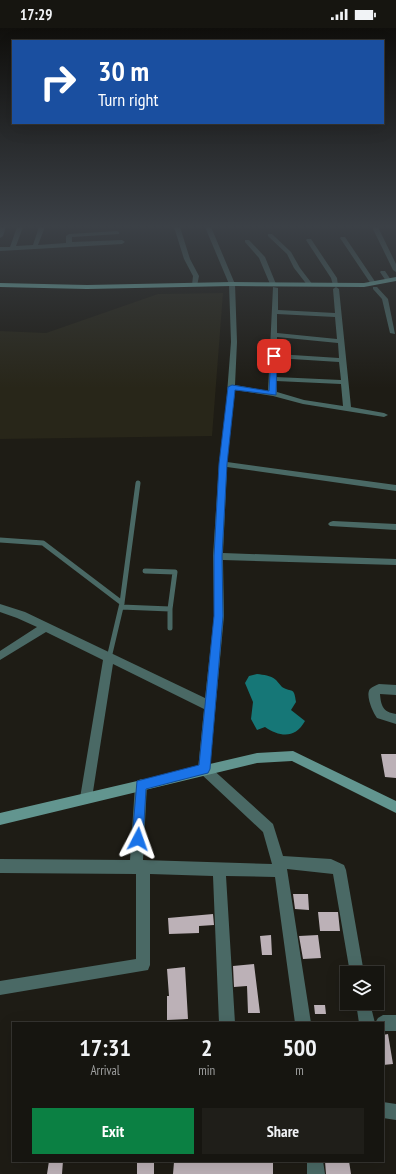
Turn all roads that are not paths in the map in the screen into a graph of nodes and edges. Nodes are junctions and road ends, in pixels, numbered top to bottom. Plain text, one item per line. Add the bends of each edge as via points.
1 (195, 280) edge
2 (230, 280) edge
3 (272, 280) edge
4 (307, 280) edge
5 (335, 280) edge
6 (370, 280) edge
7 (387, 280) edge
8 (195, 284) junction
9 (396, 284) edge
10 (0, 285) edge
11 (310, 285) junction
12 (232, 286) junction
13 (274, 286) junction
14 (374, 286) junction
15 (336, 287) junction
16 (0, 289) edge
17 (275, 312) junction
18 (339, 315) junction
19 (393, 333) dead end
20 (275, 334) junction
21 (341, 341) junction
22 (274, 356) junction
23 (343, 360) junction
24 (273, 379) junction
25 (345, 382) junction
26 (232, 387) junction
27 (274, 394) junction
28 (347, 408) junction
29 (384, 415) dead end
30 (223, 464) junction
31 (138, 483) dead end
32 (396, 488) edge
33 (333, 524) dead end
34 (396, 527) edge
35 (0, 540) edge
36 (218, 556) junction
37 (396, 562) edge
38 (144, 571) dead end
39 (121, 605) junction
40 (0, 608) edge
41 (170, 609) junction
42 (45, 628) junction
43 (170, 628) dead end
44 (0, 656) edge
45 (109, 658) junction
46 (396, 690) edge
47 (210, 706) junction
48 (396, 719) edge
49 (204, 769) junction
50 (141, 785) junction
51 (86, 798) junction
52 (395, 808) edge
53 (0, 818) edge
54 (0, 866) edge
55 (139, 867) junction
56 (280, 867) junction
57 (218, 870) junction
58 (356, 966) edge
59 (0, 988) edge
60 (364, 1010) edge
61 (227, 1022) edge
62 (303, 1022) edge
63 (367, 1022) edge
64 (384, 1023) edge
65 (396, 1024) edge
66 (384, 1110) edge
67 (396, 1112) edge
68 (316, 1162) edge
69 (316, 1174) edge

1 - 8 street
2 - 12 street
3 - 13 street
4 - 11 street
5 - 15 street
6 - 14 street
7 - 14 main road
8 - 10 main road via 87,287
8 - 12 main road
9 - 14 main road
11 - 13 main road
11 - 15 main road
12 - 13 main road
12 - 16 main road via 85,291
12 - 26 street
13 - 15 main road
13 - 17 street
14 - 15 main road
14 - 19 street via 384,299
15 - 18 street
17 - 18 street
17 - 20 street
18 - 21 street
20 - 21 street
20 - 22 street
21 - 23 street
22 - 23 street
22 - 24 street
23 - 25 street
24 - 25 street
24 - 27 street
25 - 28 street
26 - 27 street
26 - 30 street
27 - 28 street via 303,402
28 - 29 street
30 - 32 street
30 - 36 street
31 - 39 lane
33 - 34 street
35 - 39 lane via 42,543
36 - 37 street
36 - 47 street via 219,616
38 - 41 lane via 175,572
39 - 41 lane
39 - 45 lane
40 - 42 street via 21,615
41 - 43 lane
42 - 44 street
42 - 45 street
45 - 47 street
45 - 51 street
46 - 48 street via 379,689 374,692 379,713 384,718
47 - 49 street
49 - 50 street
49 - 52 street via 257,758 293,756
49 - 56 street via 268,828
50 - 51 street
50 - 55 street
51 - 53 street
54 - 55 street
55 - 57 street
55 - 59 street via 143,965
56 - 57 street
56 - 58 street via 331,866 339,870
56 - 62 street
57 - 61 street
60 - 63 street
64 - 65 street
66 - 67 street
68 - 69 street

